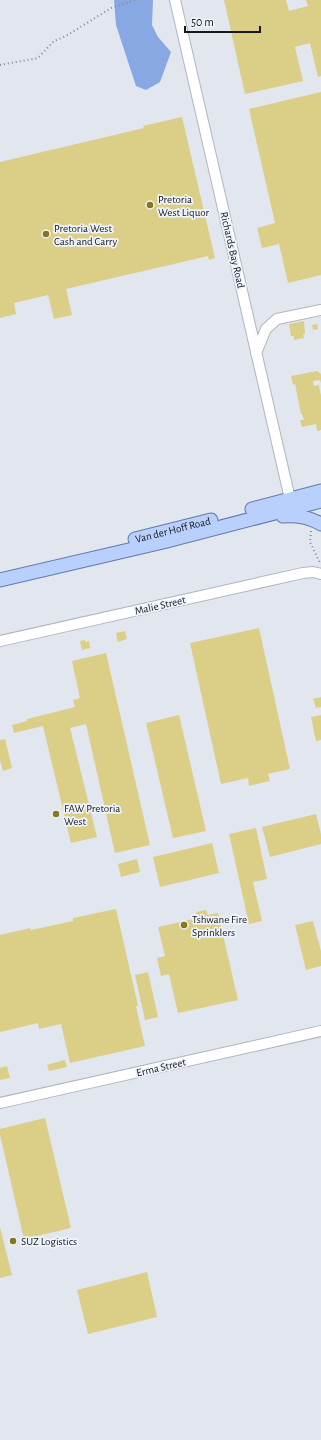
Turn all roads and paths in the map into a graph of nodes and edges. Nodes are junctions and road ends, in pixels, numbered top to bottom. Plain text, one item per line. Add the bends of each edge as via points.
1 (135, 0) edge
2 (175, 0) edge
3 (0, 65) edge
4 (321, 310) edge
5 (256, 353) junction
6 (319, 498) edge
7 (290, 499) junction
8 (243, 520) junction
9 (316, 521) edge
10 (321, 566) edge
11 (27, 573) junction
12 (321, 574) edge
13 (0, 580) edge
14 (0, 641) edge
15 (321, 1032) edge
16 (0, 1103) edge

1 - 3 path via 111,8 54,41 38,58
2 - 5 street, Richards Bay Road
4 - 5 street via 277,319 266,329
5 - 7 street, Richards Bay Road
6 - 7 main road, Van der Hoff Road
6 - 8 main road, Van der Hoff Road
7 - 11 main road, Van der Hoff Road via 95,550
8 - 9 main road via 298,515
8 - 11 main road, Van der Hoff Road via 156,544
9 - 10 path via 310,542
11 - 13 main road, Van der Hoff Road
12 - 14 street, Malie Street via 303,573
15 - 16 street, Erma Street

